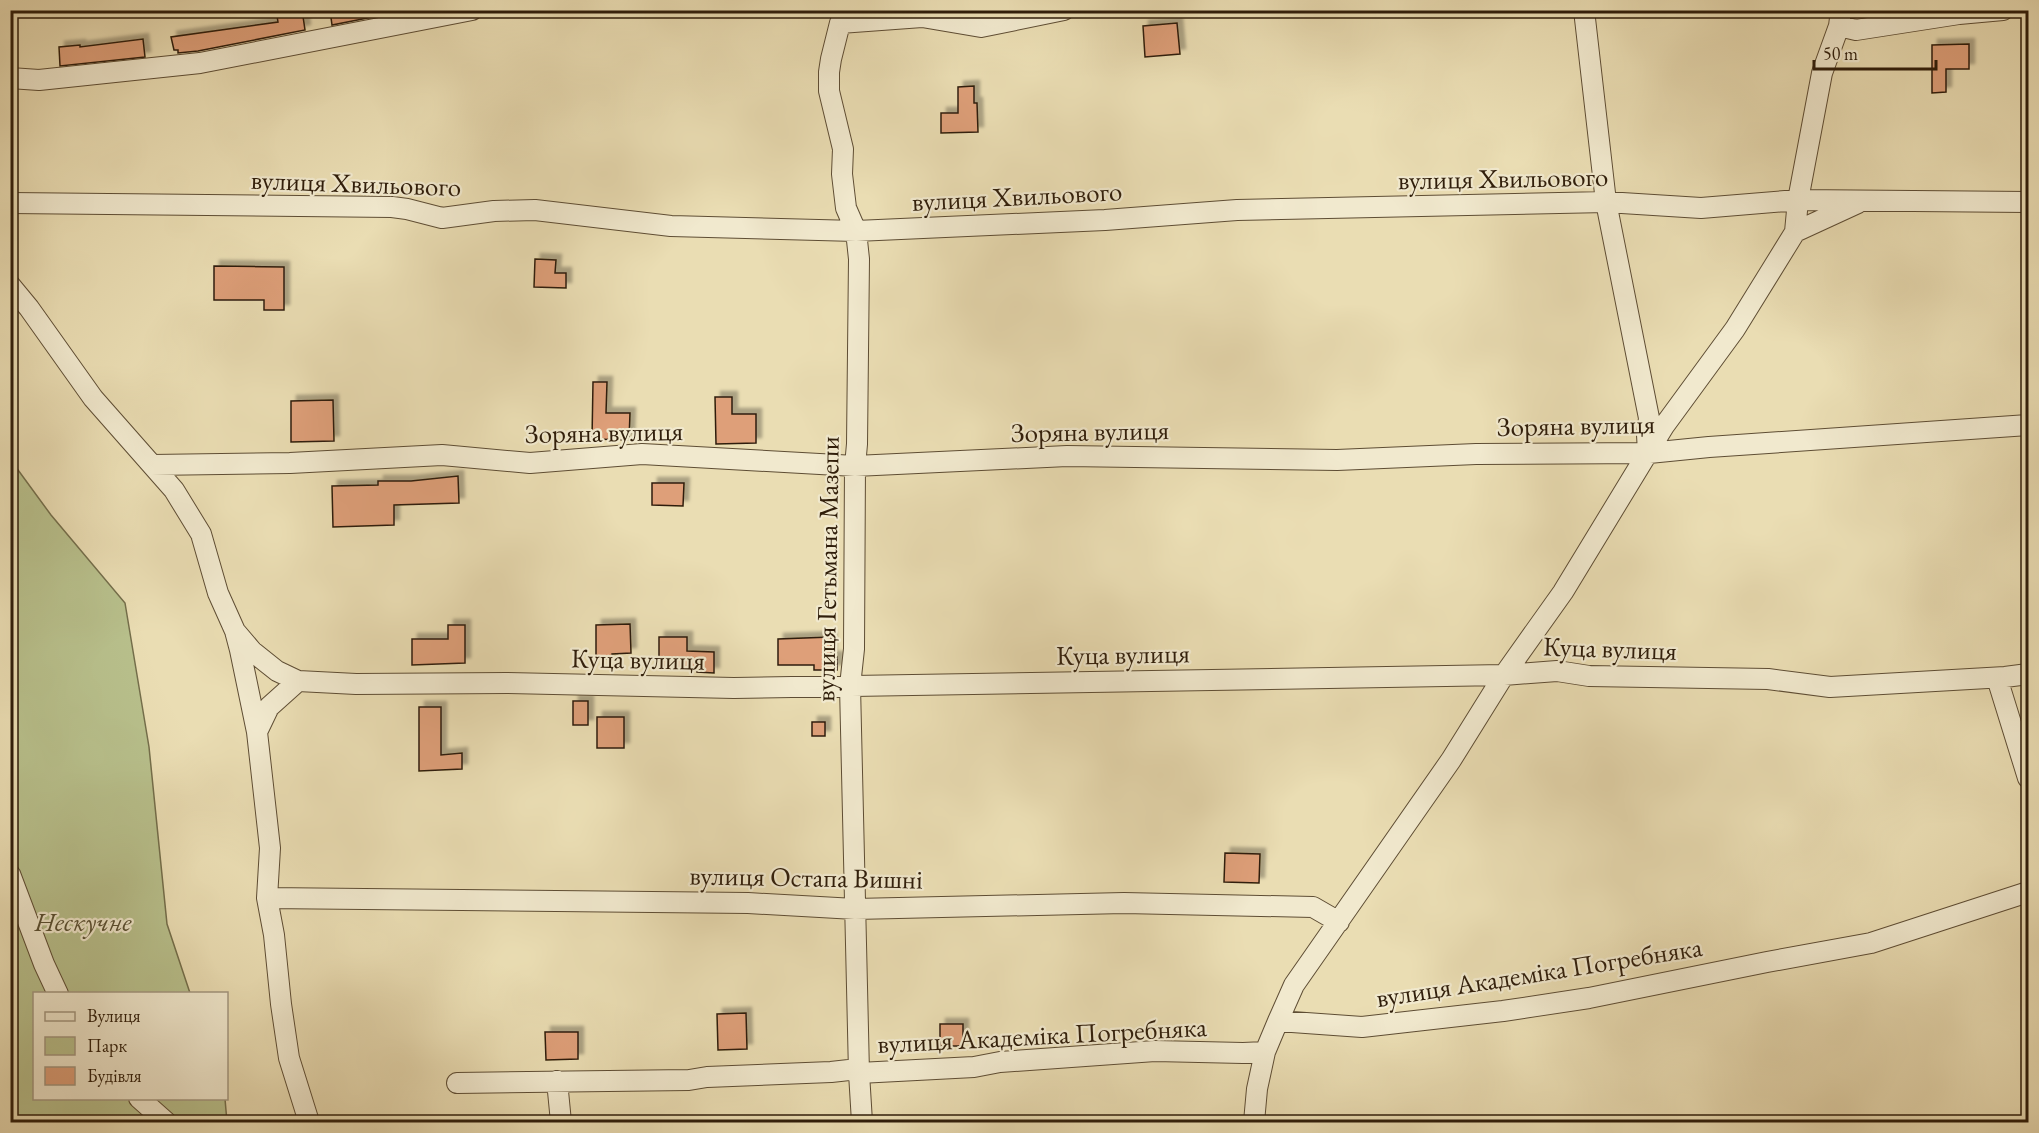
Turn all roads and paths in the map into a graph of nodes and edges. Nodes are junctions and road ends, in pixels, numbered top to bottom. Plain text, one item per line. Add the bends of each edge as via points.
1 (472, 10) edge
2 (1064, 10) edge
3 (1584, 10) edge
4 (2003, 10) edge
5 (843, 17) edge
6 (1840, 18) edge
7 (10, 78) edge
8 (1798, 200) junction
9 (1864, 200) junction
10 (1606, 202) junction
11 (2028, 202) edge
12 (10, 203) edge
13 (856, 231) junction
14 (1796, 232) junction
15 (10, 285) edge
16 (2028, 425) edge
17 (1648, 453) junction
18 (152, 465) junction
19 (855, 466) junction
20 (235, 631) junction
21 (2028, 674) edge
22 (1504, 675) junction
23 (1997, 678) junction
24 (298, 681) junction
25 (850, 686) junction
26 (257, 732) junction
27 (2028, 778) edge
28 (10, 874) edge
29 (2028, 892) edge
30 (267, 898) junction
31 (855, 909) junction
32 (1339, 922) junction
33 (58, 992) edge
34 (1278, 1021) junction
35 (1265, 1052) junction
36 (859, 1073) junction
37 (557, 1081) junction
38 (457, 1083) dead end
39 (141, 1100) edge
40 (166, 1122) edge
41 (309, 1122) edge
42 (561, 1122) edge
43 (862, 1122) edge
44 (1254, 1122) edge

1 - 7 street via 200,63 39,80
2 - 5 street, вулиця Гетьмана Мазепи via 981,27 922,17
3 - 10 street
4 - 6 street via 1856,30
5 - 13 street, вулиця Гетьмана Мазепи via 829,72 829,91 843,149 846,208
6 - 8 street via 1822,73
8 - 9 street, вулиця Хвильового
8 - 10 street, вулиця Хвильового via 1701,208
8 - 14 street
9 - 11 street, вулиця Хвильового
9 - 14 street
10 - 13 street, вулиця Хвильового via 1237,210
10 - 17 street via 1649,418
12 - 13 street, вулиця Хвильового via 392,207 442,218 525,210 671,226
13 - 19 street, вулиця Гетьмана Мазепи via 859,259
14 - 17 street via 1735,329
15 - 18 street via 93,398
16 - 17 street, Зоряна вулиця
17 - 19 street, Зоряна вулиця via 1338,460 1067,456
17 - 22 street via 1563,592
18 - 19 street, Зоряна вулиця via 442,455 530,463 642,454
18 - 20 street via 174,490 201,534 218,592
19 - 25 street, вулиця Гетьмана Мазепи via 854,649
20 - 24 street, Куца вулиця via 277,671
20 - 26 street
21 - 23 street, Куца вулиця
22 - 23 street, Куца вулиця via 1557,671 1767,679 1830,687
22 - 25 street, Куца вулиця
22 - 32 street
23 - 27 street
24 - 25 street, Куца вулиця via 734,688
24 - 26 street via 269,706
25 - 31 street, вулиця Гетьмана Мазепи
26 - 30 street via 270,848
28 - 33 street
29 - 34 street, вулиця Академіка Погребняка via 1871,944 1588,998 1362,1027
30 - 31 street, вулиця Остапа Вишні via 748,903
30 - 41 street via 289,1058
31 - 32 street, вулиця Остапа Вишні via 1124,903 1313,907
31 - 36 street, вулиця Гетьмана Мазепи
32 - 34 street via 1294,985
34 - 35 street
35 - 36 street, вулиця Академіка Погребняка via 1155,1051
35 - 44 street
36 - 37 street, вулиця Академіка Погребняка via 849,1070 689,1080
36 - 43 street, вулиця Гетьмана Мазепи
37 - 38 street, вулиця Академіка Погребняка
37 - 42 street
39 - 40 street

